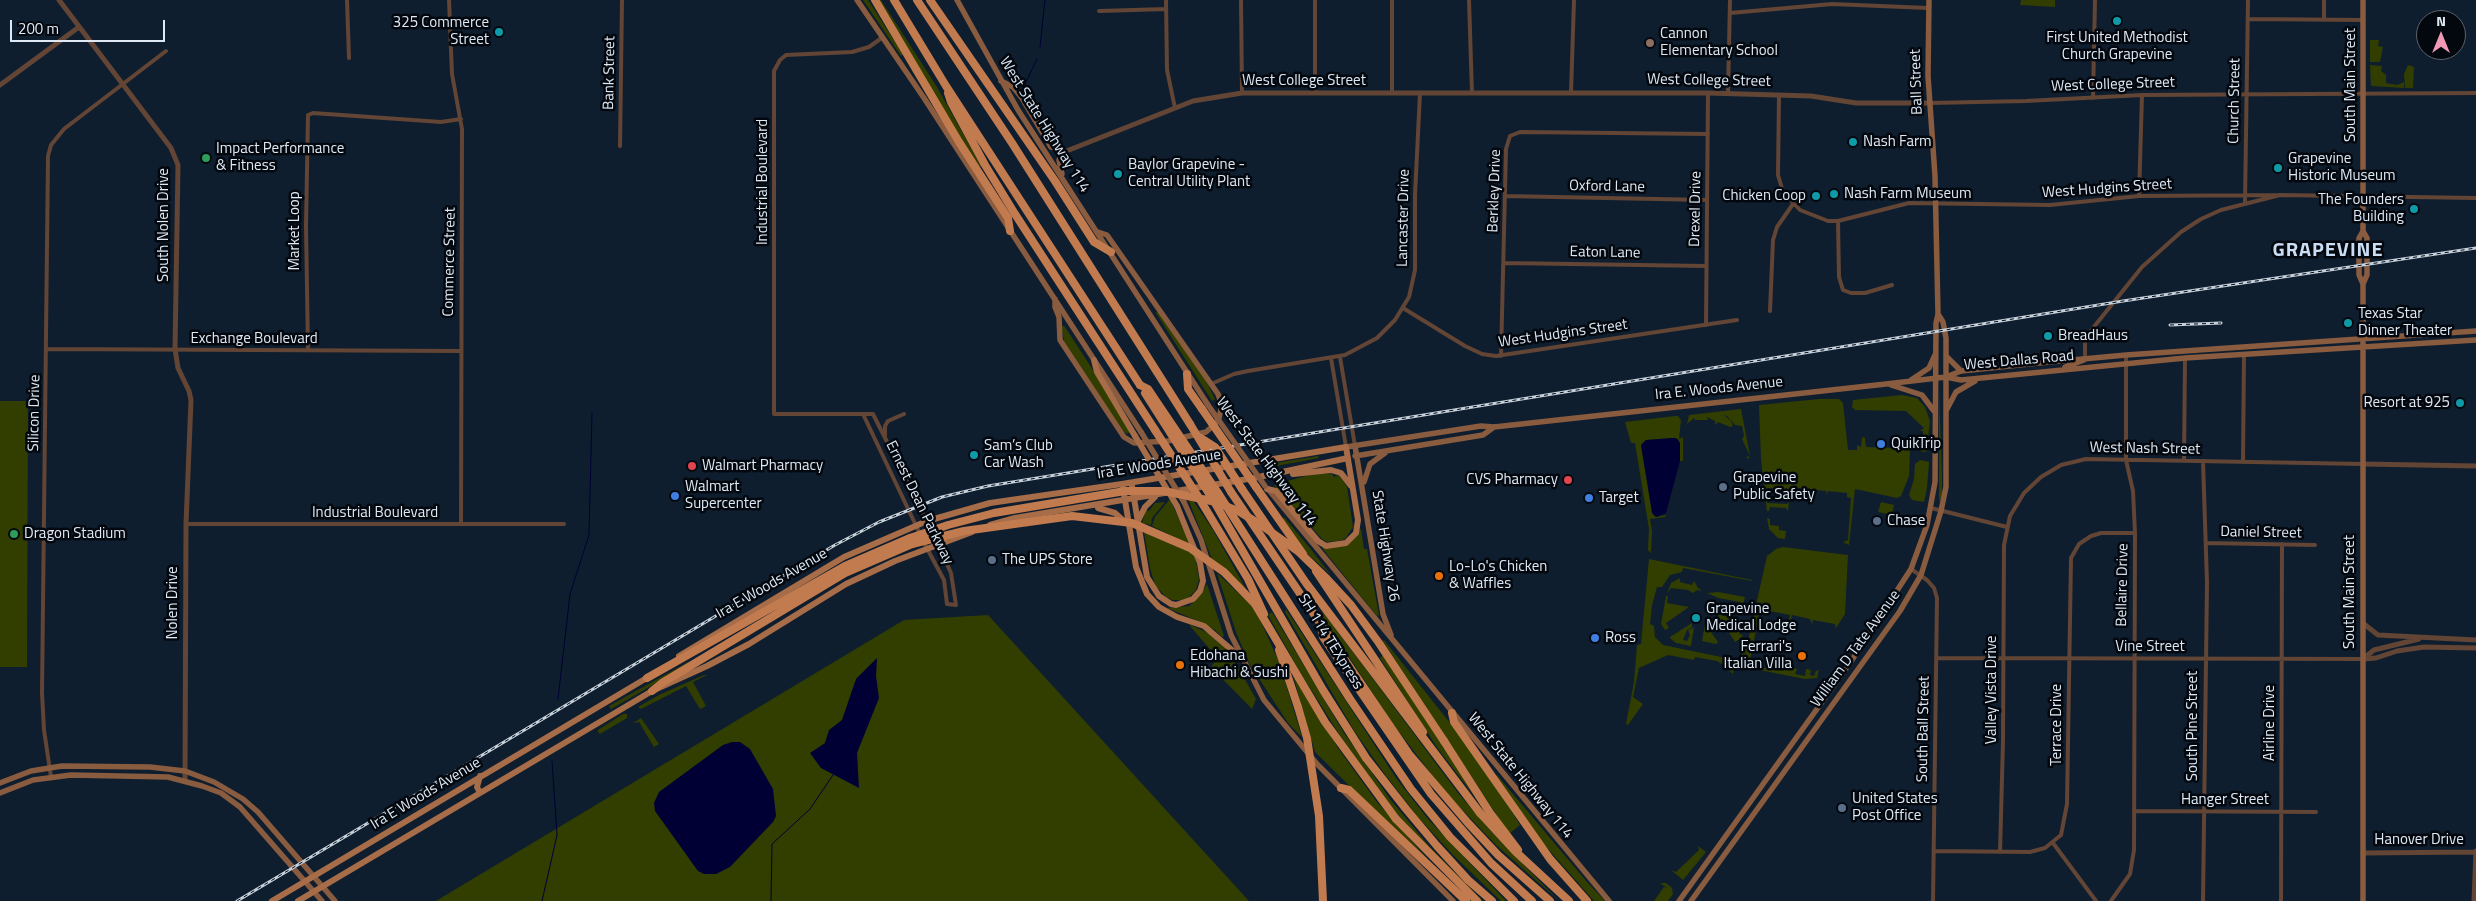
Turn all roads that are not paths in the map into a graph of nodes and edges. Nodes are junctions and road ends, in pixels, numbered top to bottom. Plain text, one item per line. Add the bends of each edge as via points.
1 (59, 0) edge
2 (347, 0) edge
3 (449, 0) edge
4 (622, 0) edge
5 (857, 0) edge
6 (875, 0) edge
7 (894, 0) edge
8 (917, 0) edge
9 (930, 0) edge
10 (956, 0) edge
11 (1166, 0) edge
12 (1241, 0) edge
13 (1316, 0) edge
14 (1392, 0) edge
15 (1469, 0) edge
16 (1574, 0) edge
17 (1730, 0) edge
18 (1929, 0) edge
19 (2094, 0) edge
20 (2248, 0) edge
21 (2324, 0) edge
22 (2363, 0) edge
23 (1832, 2) edge
24 (1928, 8) junction
25 (1166, 9) junction
26 (1099, 11) dead end
27 (1730, 13) junction
28 (2248, 19) junction
29 (2324, 20) junction
30 (2363, 20) junction
31 (80, 27) junction
32 (883, 37) junction
33 (166, 51) dead end
34 (349, 58) dead end
35 (1001, 81) junction
36 (124, 84) junction
37 (0, 85) edge
38 (946, 86) junction
39 (1242, 93) junction
40 (1315, 93) junction
41 (1392, 93) junction
42 (1420, 93) junction
43 (1472, 93) junction
44 (1571, 93) junction
45 (1708, 93) junction
46 (2364, 93) junction
47 (2476, 93) edge
48 (1728, 94) junction
49 (2246, 94) junction
50 (1779, 95) junction
51 (2142, 95) junction
52 (2093, 98) junction
53 (1929, 103) junction
54 (1174, 108) junction
55 (461, 119) junction
56 (1708, 134) junction
57 (620, 146) dead end
58 (1064, 152) junction
59 (1066, 185) junction
60 (2245, 194) junction
61 (2280, 195) junction
62 (1505, 196) junction
63 (2139, 196) junction
64 (2363, 197) junction
65 (2476, 198) edge
66 (1707, 200) junction
67 (2245, 202) junction
68 (1935, 203) junction
69 (1793, 204) junction
70 (1838, 221) junction
71 (1010, 231) junction
72 (1098, 232) junction
73 (1111, 252) junction
74 (1504, 263) junction
75 (1706, 266) junction
76 (1892, 285) dead end
77 (1055, 299) junction
78 (1403, 308) junction
79 (1770, 311) dead end
80 (1938, 314) junction
81 (1737, 320) dead end
82 (1706, 325) junction
83 (2476, 331) edge
84 (2363, 338) junction
85 (2476, 340) edge
86 (2230, 347) junction
87 (2363, 347) junction
88 (47, 349) junction
89 (175, 349) junction
90 (308, 350) junction
91 (1936, 350) junction
92 (460, 351) junction
93 (2126, 355) junction
94 (2244, 355) junction
95 (1502, 356) junction
96 (1946, 356) junction
97 (1340, 357) junction
98 (1331, 358) junction
99 (2185, 358) junction
100 (2202, 358) junction
101 (2086, 359) junction
102 (1094, 360) joint
103 (2126, 363) junction
104 (2050, 371) junction
105 (1961, 372) junction
106 (1187, 374) joint
107 (1946, 377) junction
108 (1935, 378) junction
109 (1990, 378) junction
110 (1910, 381) junction
111 (1211, 384) junction
112 (1886, 384) junction
113 (1205, 407) junction
114 (1946, 411) junction
115 (1935, 412) junction
116 (863, 414) junction
117 (904, 414) dead end
118 (190, 427) joint
119 (1494, 427) junction
120 (1138, 434) junction
121 (1199, 437) junction
122 (886, 443) junction
123 (1355, 446) junction
124 (1346, 448) junction
125 (1390, 450) junction
126 (1357, 456) junction
127 (894, 457) junction
128 (1348, 458) junction
129 (2126, 460) junction
130 (884, 461) junction
131 (2184, 461) junction
132 (2203, 461) junction
133 (2243, 462) junction
134 (2363, 464) junction
135 (2476, 466) edge
136 (1270, 475) junction
137 (1132, 483) junction
138 (1122, 484) junction
139 (1266, 487) junction
140 (1363, 487) junction
141 (1352, 488) junction
142 (1214, 494) junction
143 (1156, 496) junction
144 (1134, 500) junction
145 (1125, 501) junction
146 (1090, 507) junction
147 (1931, 508) junction
148 (1941, 511) junction
149 (927, 521) junction
150 (1138, 522) junction
151 (186, 524) junction
152 (462, 524) junction
153 (564, 524) dead end
154 (915, 526) junction
155 (1128, 527) junction
156 (2007, 528) junction
157 (2135, 533) junction
158 (911, 541) junction
159 (2206, 543) junction
160 (938, 544) junction
161 (2282, 544) junction
162 (2315, 545) dead end
163 (927, 549) junction
164 (1911, 569) junction
165 (1920, 575) junction
166 (1321, 621) junction
167 (2364, 624) junction
168 (1392, 638) junction
169 (2427, 638) junction
170 (2476, 640) edge
171 (2476, 648) edge
172 (1240, 657) junction
173 (1936, 658) junction
174 (2002, 658) junction
175 (2068, 659) junction
176 (2134, 659) junction
177 (2204, 659) junction
178 (2282, 659) junction
179 (2363, 659) junction
180 (646, 678) junction
181 (652, 691) junction
182 (1828, 692) junction
183 (1836, 698) junction
184 (1452, 713) junction
185 (1793, 742) junction
186 (1800, 748) junction
187 (1431, 750) junction
188 (49, 767) junction
189 (185, 771) junction
190 (480, 776) junction
191 (51, 777) junction
192 (185, 780) junction
193 (0, 783) edge
194 (1341, 788) junction
195 (0, 793) edge
196 (480, 793) junction
197 (246, 802) junction
198 (240, 807) junction
199 (2134, 811) junction
200 (2204, 812) junction
201 (2281, 812) junction
202 (2316, 812) dead end
203 (2053, 843) junction
204 (1715, 850) junction
205 (1934, 851) junction
206 (2476, 851) edge
207 (2000, 852) junction
208 (2363, 853) junction
209 (1722, 856) junction
210 (314, 876) junction
211 (306, 882) junction
212 (323, 886) junction
213 (314, 892) junction
214 (272, 901) edge
215 (298, 901) edge
216 (322, 901) edge
217 (335, 901) edge
218 (1323, 901) edge
219 (1453, 901) edge
220 (1466, 901) edge
221 (1477, 901) edge
222 (1492, 901) edge
223 (1514, 901) edge
224 (1532, 901) edge
225 (1550, 901) edge
226 (1567, 901) edge
227 (1587, 901) edge
228 (1609, 901) edge
229 (1679, 901) edge
230 (1691, 901) edge
231 (1933, 901) edge
232 (2096, 901) edge
233 (2111, 901) edge
234 (2203, 901) edge
235 (2281, 901) edge
236 (2363, 901) edge
237 (2474, 901) edge

1 - 31 street, South Nolen Drive
2 - 34 street
3 - 55 street, Commerce Street via 452,74
4 - 57 street, Bank Street
5 - 32 main road
6 - 71 highway via 1008,218
7 - 38 highway
8 - 121 highway, bridge
9 - 73 highway via 1094,242
10 - 35 main road, West State Highway 114
11 - 25 street
12 - 39 street
13 - 40 street
14 - 41 street
15 - 43 street
16 - 44 street
17 - 27 street
18 - 24 main road, Ball Street
19 - 52 street
20 - 28 street, Church Street
21 - 29 street
22 - 30 main road, South Main Street
23 - 24 street
23 - 27 street
24 - 53 main road, Ball Street
25 - 26 street
25 - 54 street via 1167,70
27 - 48 street
28 - 29 street
28 - 49 street, Church Street
29 - 30 street
30 - 46 main road, South Main Street
31 - 36 street, South Nolen Drive
31 - 37 street
32 - 71 main road
32 - 116 street, Industrial Boulevard via 869,47 852,52 786,56 774,71 774,414
33 - 36 street, Silicon Drive
35 - 58 main road via 1022,98 1051,147
35 - 59 main road, West State Highway 114
36 - 88 street, Silicon Drive via 64,129 51,145 46,187
36 - 89 street, South Nolen Drive via 171,148 178,165
38 - 142 highway, bridge
38 - 218 highway, bridge via 951,102 1000,190 1199,498 1264,613 1286,667 1307,738 1319,816
39 - 40 street, West College Street
39 - 54 street, West College Street via 1204,98
40 - 41 street, West College Street
41 - 42 street, West College Street
42 - 43 street, West College Street
42 - 78 street, Lancaster Drive via 1415,195 1416,270
43 - 44 street, West College Street
44 - 45 street, West College Street
45 - 48 street, West College Street
45 - 56 street, Drexel Drive
46 - 47 street, West College Street
46 - 49 street, West College Street
46 - 64 main road, South Main Street
48 - 50 street, West College Street
49 - 51 street, West College Street
49 - 60 street, Church Street
50 - 53 street, West College Street via 1811,96 1856,104
50 - 69 street via 1778,175 1783,192
51 - 52 street, West College Street
51 - 63 street
52 - 53 street, West College Street
53 - 68 main road, Ball Street
54 - 58 street, West College Street
55 - 90 street, Market Loop via 441,122 308,115
55 - 92 street, Commerce Street
56 - 62 street, Berkley Drive via 1512,134 1506,149
56 - 66 street, Drexel Drive
58 - 59 main road via 1059,165
59 - 72 main road, West State Highway 114
60 - 61 street, West Hudgins Street
60 - 63 street, West Hudgins Street
60 - 67 street, Church Street
61 - 64 street, West Hudgins Street
61 - 67 street, West Hudgins Street
62 - 66 street, Oxford Lane
62 - 74 street, Berkley Drive
63 - 68 street, West Hudgins Street via 2050,205
64 - 65 street, West Hudgins Street
64 - 84 main road, South Main Street via 2363,231 2367,238
66 - 75 street, Drexel Drive
67 - 101 street via 2201,219 2151,256 2089,333 2085,342
68 - 70 street, West Hudgins Street via 1897,205
68 - 80 main road, Ball Street
69 - 70 street via 1814,217
69 - 79 street via 1777,227 1773,240
70 - 76 street via 1838,277 1843,290 1865,293
71 - 77 main road
72 - 73 main road, West State Highway 114
72 - 111 main road via 1107,235
73 - 106 main road, West State Highway 114
74 - 75 street, Eaton Lane
74 - 95 street, Berkley Drive
75 - 82 street, Drexel Drive
77 - 102 main road
77 - 111 main road via 1060,340 1119,432 1129,441 1168,441 1206,432 1216,424 1221,412 1220,400
78 - 95 street, West Hudgins Street via 1464,346 1482,354
78 - 97 street, Lancaster Drive via 1377,338
80 - 91 main road, Ball Street
80 - 96 main road, Ball Street via 1943,322
81 - 82 street, West Hudgins Street
82 - 95 street, West Hudgins Street
83 - 84 main road, West Dallas Road
84 - 86 main road, West Dallas Road
84 - 87 main road, South Main Street
85 - 87 main road, West Dallas Road
86 - 93 main road, West Dallas Road
86 - 100 main road via 2225,352
87 - 94 main road, West Dallas Road
87 - 134 main road, South Main Street
88 - 89 street, Exchange Boulevard
88 - 188 street, Silicon Drive via 42,693
89 - 90 street, Exchange Boulevard
89 - 118 street, South Nolen Drive via 178,368 189,391
90 - 92 street, Exchange Boulevard
91 - 108 main road, Ball Street
91 - 110 main road via 1929,368
92 - 152 street, Commerce Street
93 - 101 main road, West Dallas Road
93 - 103 street, Bellaire Drive
94 - 100 main road, West Dallas Road
94 - 133 street
96 - 105 main road
96 - 107 main road, Ball Street
97 - 98 street, Lancaster Drive
97 - 123 street
98 - 111 street, Lancaster Drive via 1248,371
98 - 124 street
99 - 100 main road, West Dallas Road
99 - 103 main road, West Dallas Road
99 - 131 street
101 - 104 main road
101 - 105 main road, West Dallas Road
102 - 120 main road via 1098,372
103 - 104 main road, West Dallas Road
103 - 129 street, Bellaire Drive
104 - 109 main road, West Dallas Road
105 - 107 main road, West Dallas Road
106 - 113 highway via 1188,389
107 - 108 main road, Ira E. Woods Avenue
107 - 109 main road, West Dallas Road via 1960,380
107 - 114 main road, William D Tate Avenue
108 - 110 main road, Ira E. Woods Avenue
108 - 115 main road, William D Tate Avenue
109 - 114 main road via 1962,387
110 - 112 main road, Ira E. Woods Avenue
112 - 115 main road via 1922,395
112 - 119 main road, Ira E. Woods Avenue
113 - 139 main road, West State Highway 114, bridge
113 - 187 highway, bridge via 1256,487 1351,622 1428,740
114 - 148 main road, William D Tate Avenue via 1946,479
115 - 147 main road, William D Tate Avenue via 1936,464
116 - 122 street, Ernest Dean Parkway via 873,414
116 - 130 street, Ernest Dean Parkway
117 - 122 street via 888,421 884,432
118 - 151 street, Nolen Drive
119 - 123 main road, Ira E. Woods Avenue via 1481,426
119 - 125 main road, Ira E. Woods Avenue via 1482,435
120 - 150 main road, bridge via 1177,506 1203,576 1200,590 1188,602 1170,604 1154,590 1145,568
120 - 172 main road, bridge via 1184,502 1201,540
121 - 166 highway, bridge via 1231,492
121 - 187 highway, bridge via 1215,447 1306,583
122 - 127 street, Ernest Dean Parkway
123 - 124 main road, Ira E. Woods Avenue
123 - 126 main road, State Highway 26
124 - 128 main road
124 - 137 main road, Ira E Woods Avenue
125 - 126 main road, Ira E. Woods Avenue
125 - 140 main road via 1370,464
126 - 128 main road, Ira E. Woods Avenue
126 - 140 main road, State Highway 26
127 - 130 street
127 - 149 street, Ernest Dean Parkway
128 - 136 main road, Ira E Woods Avenue
128 - 141 main road
129 - 131 street, West Nash Street
129 - 156 street, West Nash Street via 2086,459 2040,477 2015,506
129 - 157 street, Bellaire Drive via 2133,491
130 - 154 street, Ernest Dean Parkway
131 - 132 street, West Nash Street
132 - 133 street, West Nash Street
132 - 159 street, South Pine Street
133 - 134 street, West Nash Street
134 - 135 street
134 - 167 main road, South Main Street
136 - 141 main road via 1277,477 1331,470 1344,476
136 - 143 main road, Ira E Woods Avenue
137 - 138 main road, Ira E Woods Avenue
137 - 144 main road
138 - 145 main road
138 - 149 main road, Ira E Woods Avenue via 990,503
139 - 141 main road via 1276,491 1318,541 1331,546 1346,543 1356,533 1358,520
139 - 168 main road, West State Highway 114 via 1372,618
140 - 168 main road, State Highway 26 via 1383,614
142 - 222 highway via 1323,690 1366,758 1431,839
142 - 223 highway, SH 114 TEXpress via 1411,789 1450,837
143 - 144 main road, Ira E Woods Avenue
143 - 150 main road via 1145,506
144 - 145 main road, Ira E Woods Avenue
144 - 150 main road
145 - 146 main road, Ira E Woods Avenue
145 - 155 main road
146 - 155 main road via 1115,513
146 - 160 main road, Ira E Woods Avenue via 1015,518
147 - 148 street
147 - 164 main road, William D Tate Avenue
148 - 156 street
148 - 165 main road, William D Tate Avenue
149 - 154 main road, Ira E Woods Avenue
149 - 160 street, Ernest Dean Parkway
151 - 152 street, Industrial Boulevard
151 - 189 street, Nolen Drive
152 - 153 street, Industrial Boulevard
154 - 163 street, Ernest Dean Parkway
154 - 180 main road, Ira E Woods Avenue via 835,562 714,633
155 - 172 main road via 1136,567 1147,594 1171,614 1204,626
156 - 174 street, Valley Vista Drive via 2003,559
157 - 175 street, Terrace Drive via 2096,534 2074,550 2070,566
157 - 176 street, Bellaire Drive
158 - 180 highway via 845,566
158 - 181 highway via 845,573
158 - 221 highway, bridge via 1072,516 1132,523 1190,548 1224,572 1255,604 1350,758 1396,819
158 - 226 highway, bridge via 953,523 994,513 1125,491 1164,491 1216,502 1240,512 1317,569 1351,605 1502,830
159 - 161 street, Daniel Street
159 - 177 street, South Pine Street
160 - 163 main road, Ira E Woods Avenue
160 - 163 street, Ernest Dean Parkway via 951,573 956,604 947,604 944,580
161 - 162 street, Daniel Street
161 - 178 street, Airline Drive
163 - 181 main road, Ira E Woods Avenue via 846,584 749,644
164 - 165 street, South Ball Street
164 - 182 main road, William D Tate Avenue
165 - 173 street, South Ball Street via 1936,595
165 - 183 main road, William D Tate Avenue via 1900,611
166 - 224 highway, SH 114 TEXpress via 1323,637 1431,794 1491,863
166 - 225 highway via 1395,735 1438,789 1498,855
167 - 169 street, Vine Street via 2378,635
167 - 179 main road, South Main Street
168 - 184 main road, West State Highway 114
169 - 170 street, Vine Street
169 - 179 street, Vine Street via 2374,650
171 - 179 street, Vine Street via 2424,647
172 - 194 main road via 1271,710
173 - 174 street, Vine Street
173 - 205 street, South Ball Street
174 - 175 street, Vine Street
174 - 207 street, Valley Vista Drive
175 - 176 street, Vine Street
175 - 203 street, Terrace Drive via 2067,804 2064,828
176 - 177 street, Vine Street
176 - 199 street, Bellaire Drive
177 - 178 street, Vine Street
177 - 200 street, South Pine Street
178 - 179 street, Vine Street
178 - 201 street, Airline Drive
179 - 208 main road, South Main Street
180 - 190 main road, Ira E Woods Avenue
181 - 196 main road, Ira E Woods Avenue
182 - 183 main road
182 - 185 main road, William D Tate Avenue
183 - 186 main road, William D Tate Avenue
184 - 227 highway via 1454,722 1544,851
184 - 228 main road, West State Highway 114
185 - 186 main road
185 - 204 main road, William D Tate Avenue
186 - 209 main road, William D Tate Avenue
187 - 226 highway, bridge via 1480,813
188 - 189 main road via 150,767
188 - 191 street, Silicon Drive
188 - 193 main road
189 - 192 street, Nolen Drive
189 - 197 main road via 214,782
190 - 196 main road via 477,787
190 - 210 main road, Ira E Woods Avenue
191 - 192 main road via 145,776
191 - 195 main road via 20,784
192 - 198 main road via 216,790
194 - 219 main road
194 - 220 highway via 1349,790
196 - 212 main road, Ira E Woods Avenue
197 - 198 main road
197 - 210 main road
198 - 211 main road
199 - 200 street, Hanger Street
199 - 233 street, Bellaire Drive via 2130,874
200 - 201 street, Hanger Street
200 - 234 street, South Pine Street
201 - 202 street, Hanger Street
201 - 235 street, Airline Drive
203 - 207 street via 2039,851
203 - 232 street
204 - 209 main road
204 - 229 main road, William D Tate Avenue
205 - 207 street
205 - 231 street, South Ball Street
206 - 208 street, Hanover Drive
206 - 237 street
208 - 236 main road, South Main Street
209 - 230 main road, William D Tate Avenue
210 - 211 main road, Ira E Woods Avenue
210 - 212 main road
211 - 213 main road
211 - 214 main road, Ira E Woods Avenue
212 - 213 main road, Ira E Woods Avenue
212 - 217 main road
213 - 215 main road, Ira E Woods Avenue
213 - 216 main road

